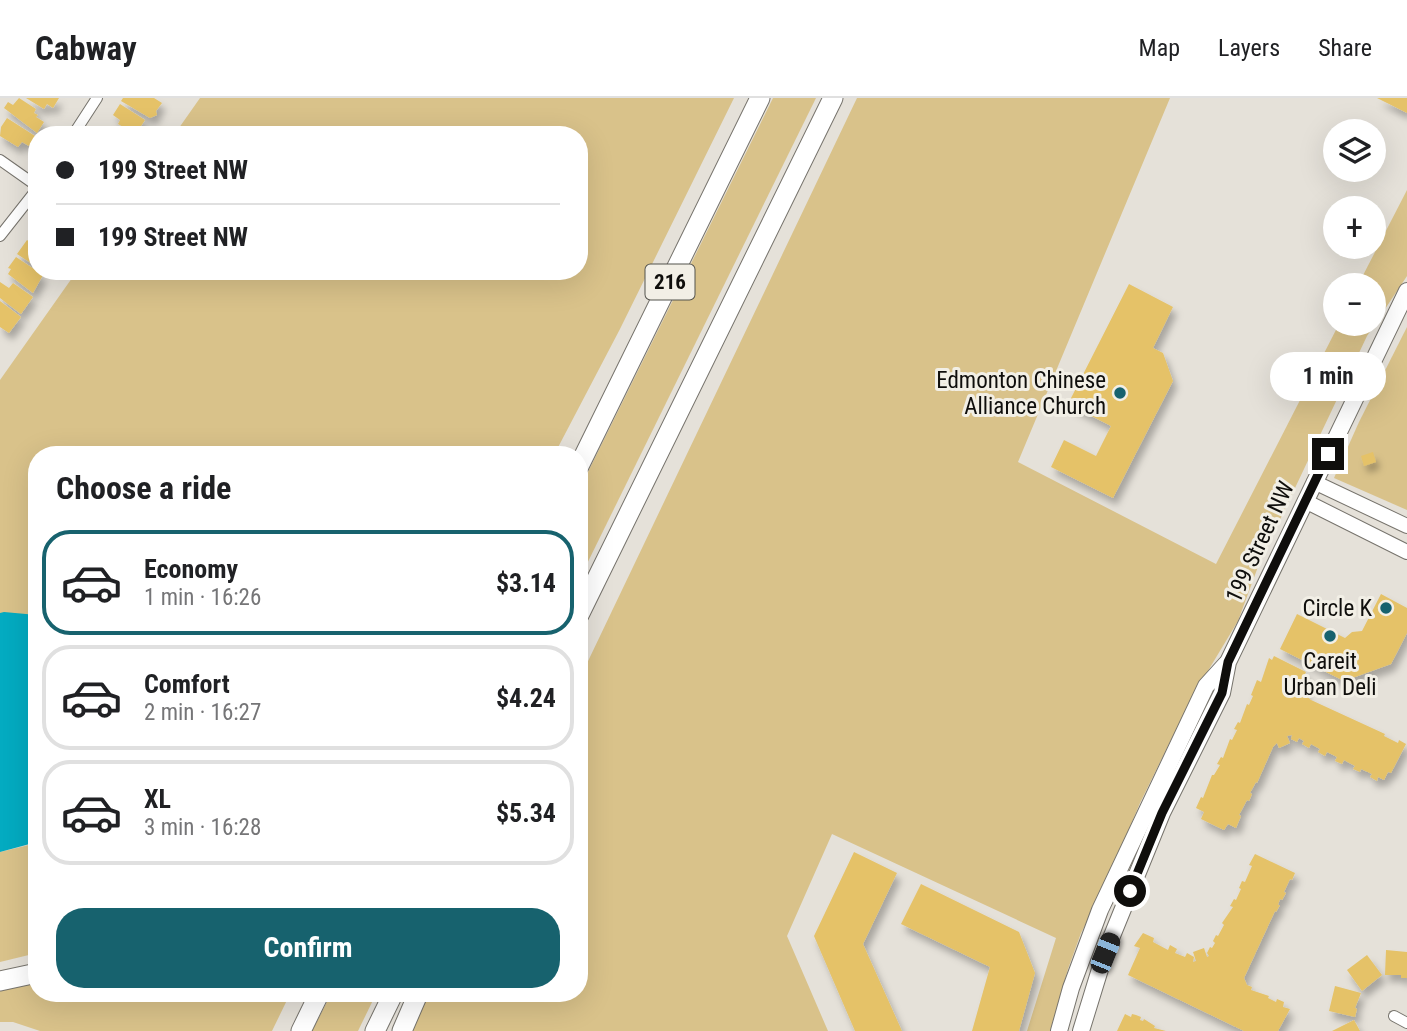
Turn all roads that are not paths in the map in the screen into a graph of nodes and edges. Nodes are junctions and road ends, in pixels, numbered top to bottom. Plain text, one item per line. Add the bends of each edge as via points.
1 (97, 98) edge
2 (760, 98) edge
3 (833, 98) edge
4 (79, 126) edge
5 (0, 160) edge
6 (28, 181) edge
7 (28, 200) edge
8 (0, 236) edge
9 (1407, 291) edge
10 (588, 448) edge
11 (1314, 482) junction
12 (1305, 500) junction
13 (1407, 526) edge
14 (1407, 552) edge
15 (588, 597) edge
16 (1228, 662) junction
17 (28, 975) edge
18 (0, 981) edge
19 (315, 1002) edge
20 (389, 1002) edge
21 (415, 1002) edge
22 (1394, 1016) dead end
23 (1407, 1023) edge
24 (301, 1031) edge
25 (375, 1031) edge
26 (402, 1031) edge
27 (1059, 1031) edge
28 (1081, 1031) edge

1 - 4 street
2 - 10 highway, 216
3 - 15 highway
5 - 6 street
7 - 8 street
9 - 11 main road, 199 Street NW
11 - 12 main road, 199 Street NW
11 - 13 street
12 - 14 street
12 - 16 main road, 199 Street NW
16 - 27 main road, 199 Street NW via 1206,687 1100,910
16 - 28 main road, 199 Street NW via 1222,693 1162,813 1105,953
17 - 18 highway
19 - 24 highway
20 - 25 highway
21 - 26 highway
22 - 23 street

